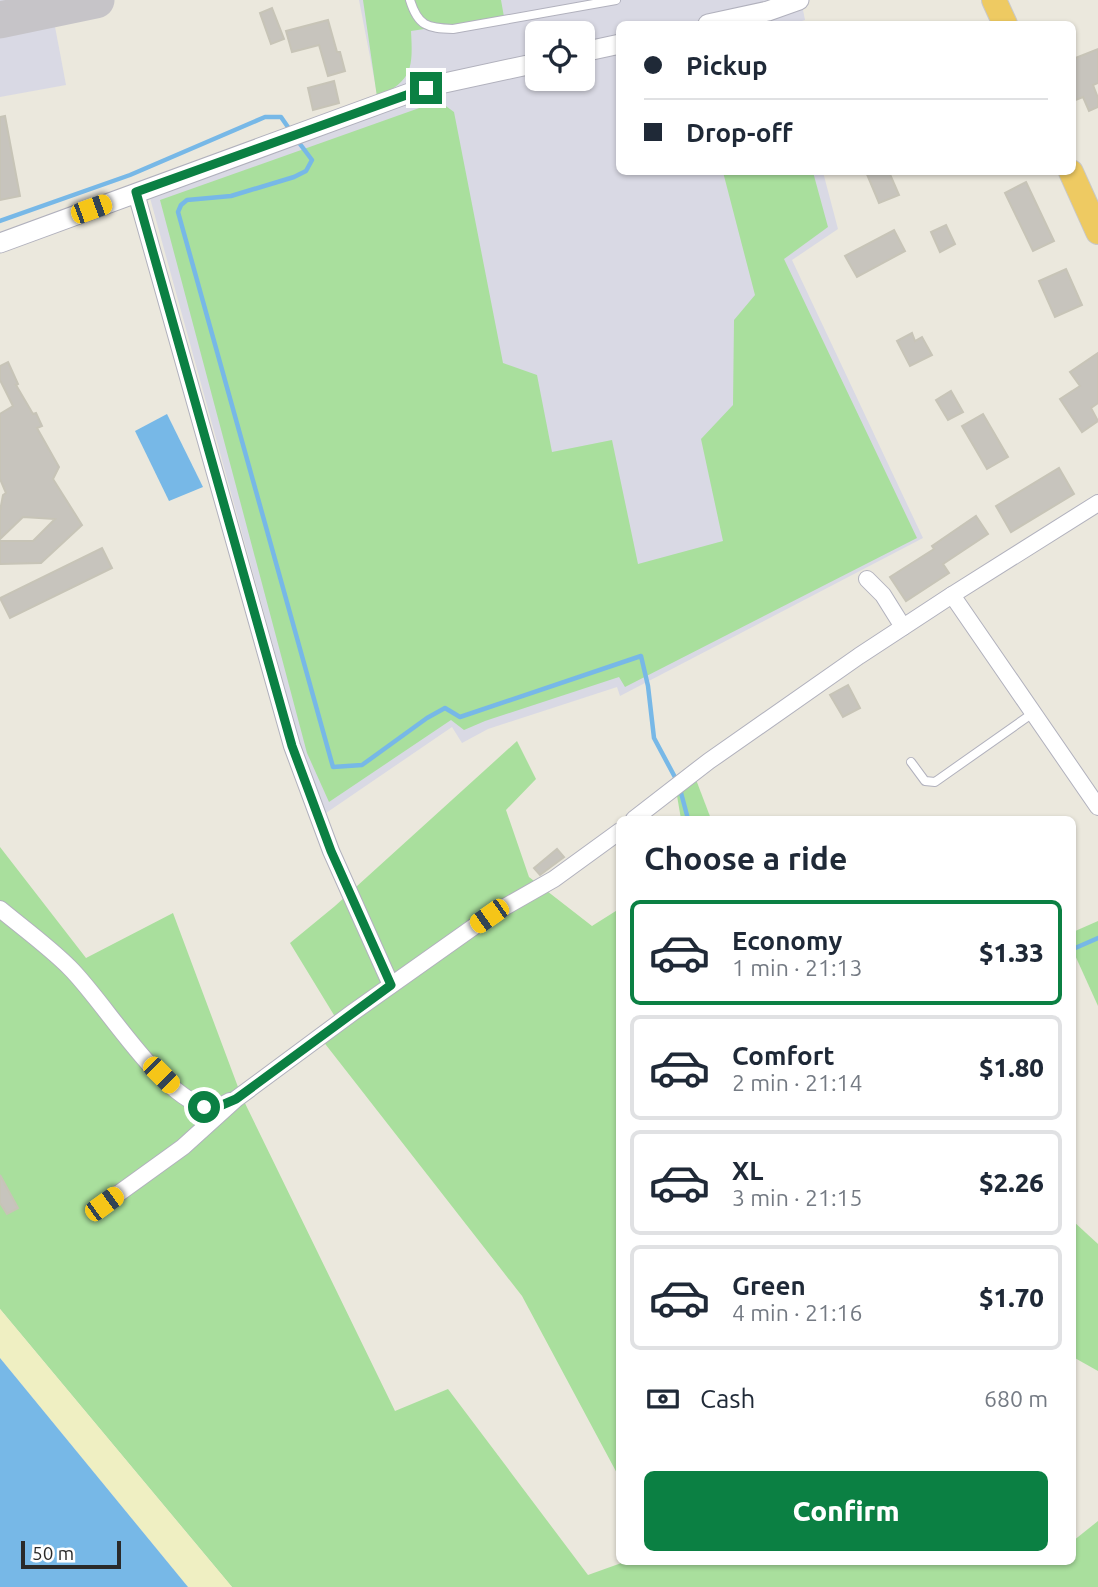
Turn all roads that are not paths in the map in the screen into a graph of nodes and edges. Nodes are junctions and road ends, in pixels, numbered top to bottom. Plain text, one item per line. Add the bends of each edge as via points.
1 (410, 0) edge
2 (616, 0) edge
3 (799, 0) edge
4 (994, 0) edge
5 (722, 21) edge
6 (1004, 21) edge
7 (616, 45) edge
8 (595, 49) edge
9 (525, 65) edge
10 (1072, 175) edge
11 (136, 192) junction
12 (1098, 232) edge
13 (0, 243) edge
14 (1098, 503) edge
15 (867, 579) dead end
16 (952, 595) junction
17 (903, 627) junction
18 (1033, 713) junction
19 (911, 762) dead end
20 (1098, 807) edge
21 (638, 816) edge
22 (616, 834) edge
23 (0, 908) edge
24 (391, 985) junction
25 (236, 1099) junction
26 (104, 1204) dead end

1 - 2 lane via 419,21 453,29
3 - 5 street
4 - 6 highway
7 - 8 street
9 - 11 street via 426,88
10 - 12 highway
11 - 13 street
11 - 24 street via 292,746 331,851
14 - 16 street
15 - 17 street via 883,594
16 - 17 street
16 - 18 street
17 - 21 street
18 - 19 lane via 935,782 925,781
18 - 20 street
22 - 24 street
23 - 25 street via 71,968 143,1056 180,1093 204,1107 215,1108
24 - 25 street
25 - 26 street via 183,1147

